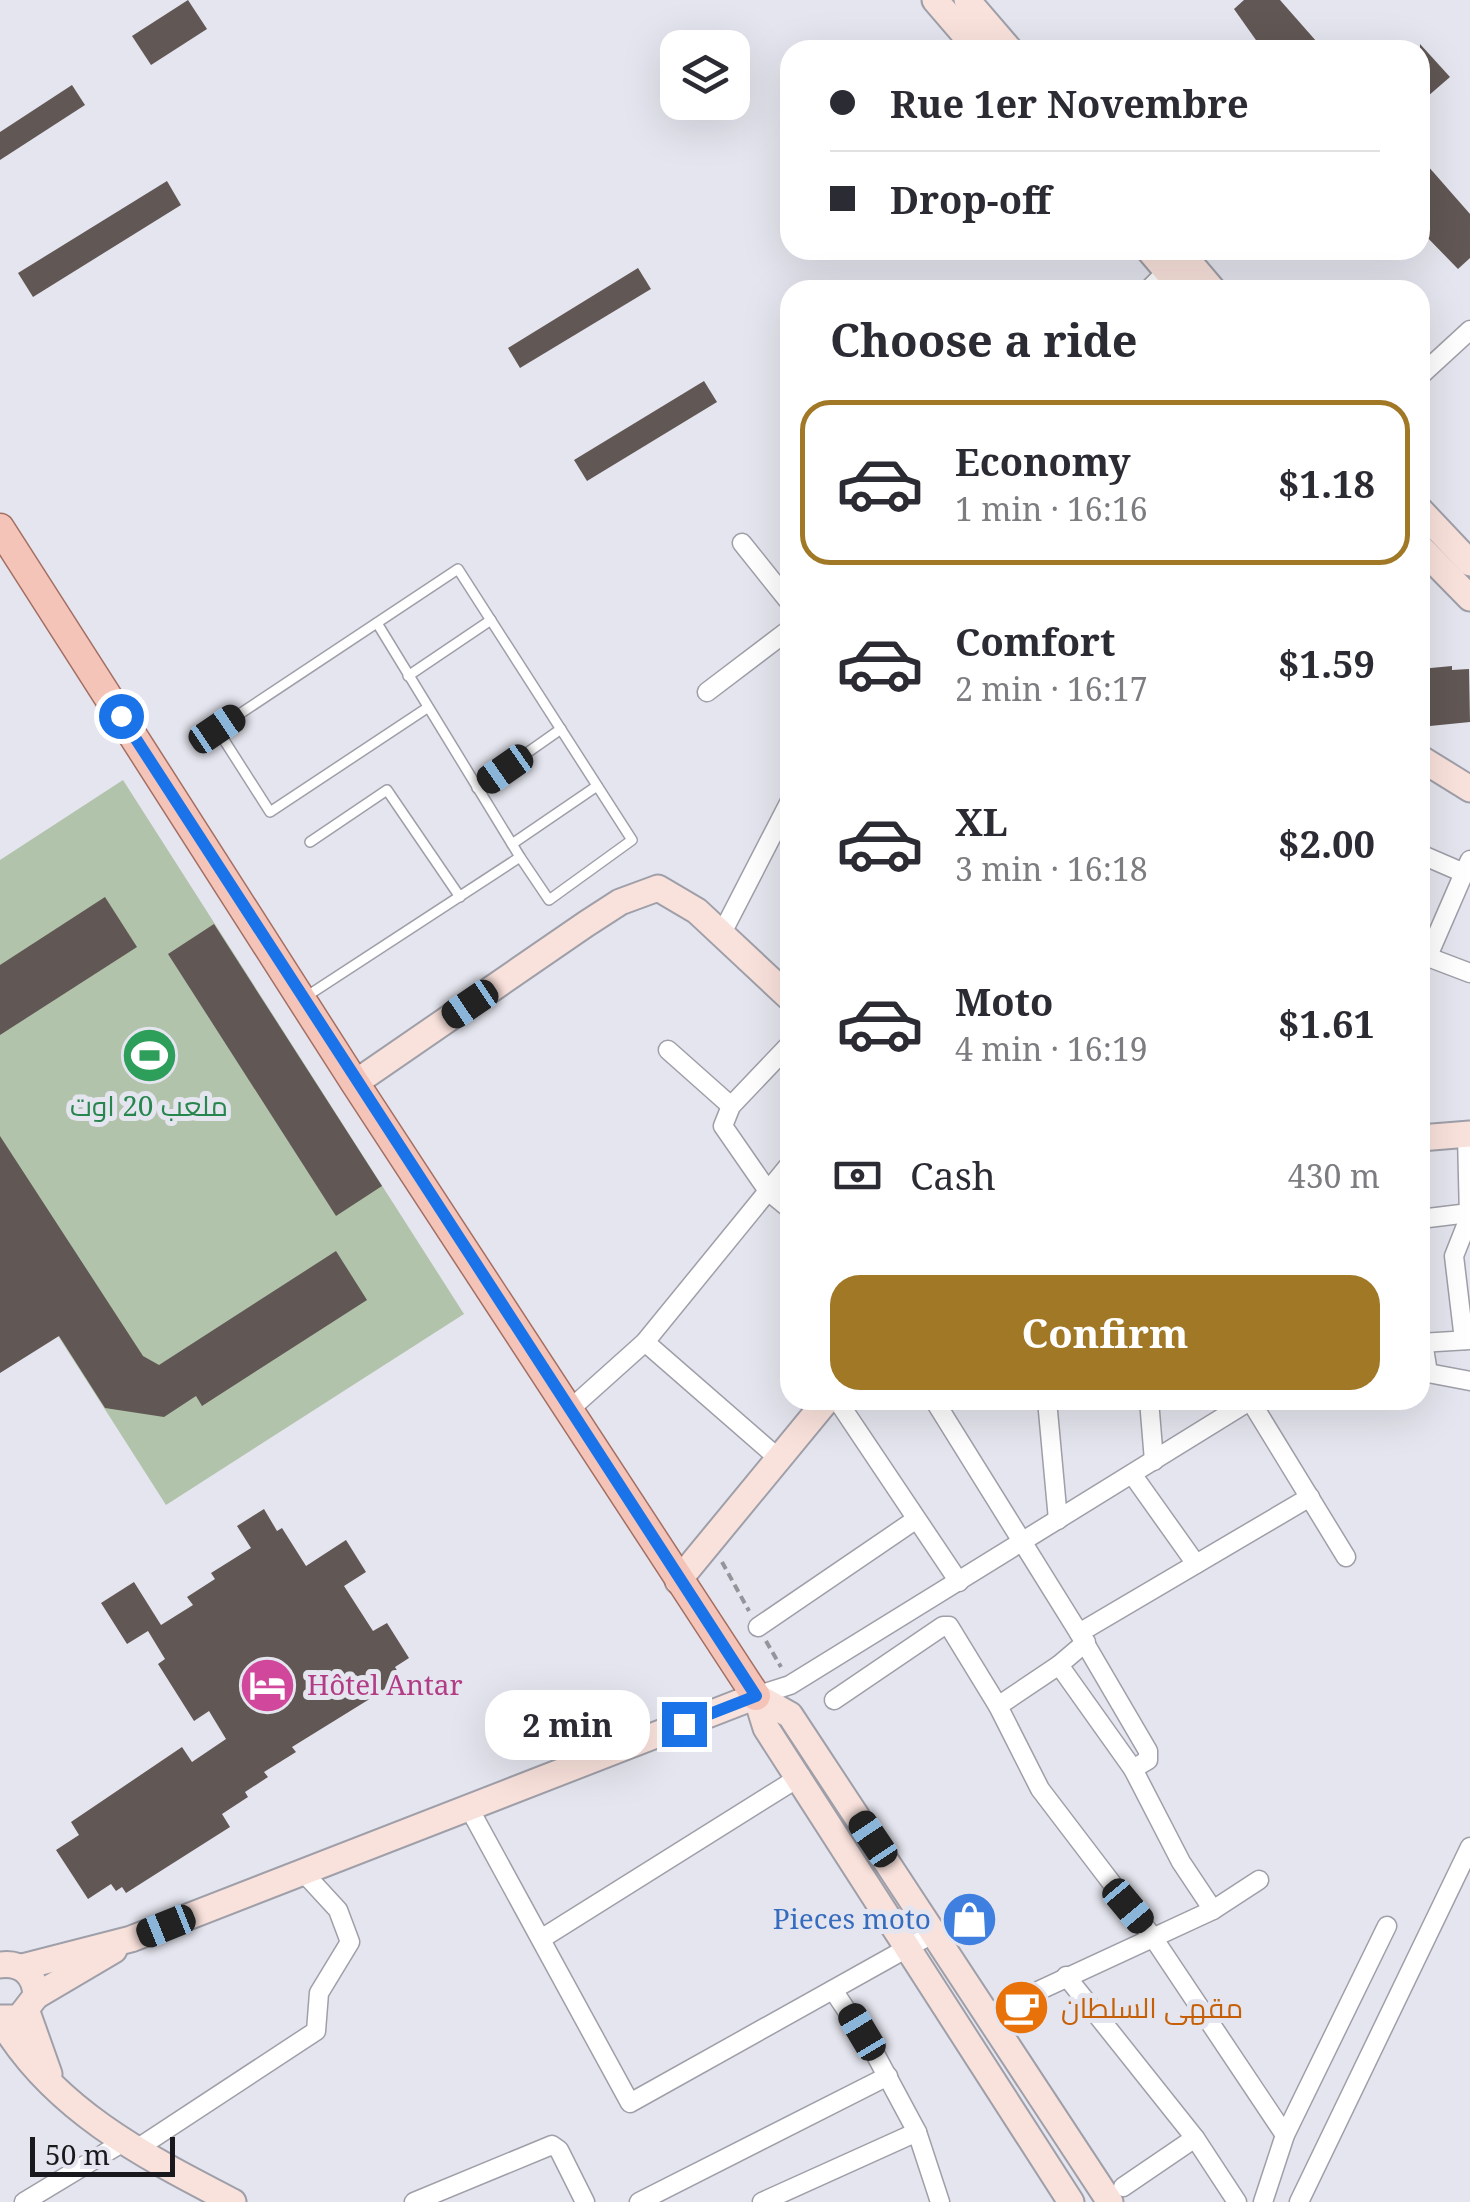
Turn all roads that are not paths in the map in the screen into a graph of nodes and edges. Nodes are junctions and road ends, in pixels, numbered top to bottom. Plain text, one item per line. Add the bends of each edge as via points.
1 (935, 0) edge
2 (967, 0) edge
3 (969, 40) edge
4 (1001, 40) edge
5 (1470, 330) edge
6 (1430, 367) edge
7 (1430, 521) edge
8 (0, 528) edge
9 (742, 543) dead end
10 (1430, 557) edge
11 (1470, 563) edge
12 (780, 590) edge
13 (1470, 598) edge
14 (491, 620) junction
15 (376, 623) junction
16 (780, 637) edge
17 (408, 676) junction
18 (708, 692) dead end
19 (427, 708) junction
20 (561, 729) junction
21 (1430, 764) edge
22 (598, 786) junction
23 (477, 788) junction
24 (1470, 789) edge
25 (780, 835) edge
26 (310, 842) dead end
27 (512, 844) junction
28 (520, 857) junction
29 (1430, 857) edge
30 (1467, 867) edge
31 (460, 896) junction
32 (721, 934) junction
33 (1430, 943) edge
34 (1430, 957) edge
35 (1470, 973) edge
36 (780, 989) edge
37 (302, 1000) junction
38 (668, 1050) dead end
39 (780, 1054) edge
40 (355, 1083) junction
41 (730, 1106) junction
42 (1468, 1135) edge
43 (1430, 1137) edge
44 (780, 1176) edge
45 (768, 1191) junction
46 (780, 1201) edge
47 (1470, 1213) edge
48 (1430, 1219) edge
49 (1465, 1238) edge
50 (1467, 1340) edge
51 (644, 1342) junction
52 (1430, 1342) edge
53 (1430, 1372) edge
54 (1470, 1381) edge
55 (819, 1410) edge
56 (843, 1410) edge
57 (940, 1410) edge
58 (1049, 1410) edge
59 (1150, 1410) edge
60 (1235, 1410) edge
61 (1257, 1410) edge
62 (568, 1411) junction
63 (778, 1458) junction
64 (1154, 1461) junction
65 (1132, 1474) junction
66 (1310, 1497) junction
67 (915, 1520) junction
68 (1058, 1520) junction
69 (1024, 1541) junction
70 (1346, 1557) dead end
71 (1196, 1564) junction
72 (678, 1581) junction
73 (959, 1582) junction
74 (758, 1627) dead end
75 (1082, 1638) junction
76 (1059, 1665) junction
77 (756, 1696) junction
78 (834, 1700) dead end
79 (998, 1706) junction
80 (1133, 1769) junction
81 (801, 1776) junction
82 (468, 1808) junction
83 (1470, 1847) edge
84 (303, 1872) junction
85 (1259, 1880) dead end
86 (1213, 1910) junction
87 (1388, 1926) dead end
88 (936, 1932) junction
89 (1152, 1936) junction
90 (541, 1938) junction
91 (131, 1939) junction
92 (912, 1948) junction
93 (6, 1964) edge
94 (1066, 1976) junction
95 (834, 1990) junction
96 (31, 2004) junction
97 (988, 2014) junction
98 (0, 2019) edge
99 (888, 2076) junction
100 (54, 2088) junction
101 (916, 2132) junction
102 (1285, 2136) junction
103 (1195, 2138) junction
104 (131, 2145) junction
105 (1116, 2195) edge
106 (24, 2202) edge
107 (230, 2202) edge
108 (414, 2202) edge
109 (585, 2202) edge
110 (640, 2202) edge
111 (762, 2202) edge
112 (940, 2202) edge
113 (1071, 2202) edge
114 (1237, 2202) edge
115 (1263, 2202) edge
116 (1299, 2202) edge

1 - 3 street
2 - 4 street
5 - 6 street
7 - 11 street
8 - 37 main road
9 - 12 street
10 - 13 street
14 - 15 lane via 458,569
14 - 17 lane
14 - 20 lane
15 - 17 lane
15 - 19 lane via 217,729 270,812
16 - 18 street
17 - 19 lane
19 - 23 lane
20 - 22 lane
20 - 23 lane
21 - 24 street
22 - 27 lane
22 - 28 lane via 632,840 548,900
23 - 27 lane
25 - 32 street
26 - 31 lane via 387,790
27 - 28 lane
28 - 31 lane
29 - 30 street
30 - 33 street
31 - 37 lane
32 - 36 street
32 - 40 street via 658,888 620,902
34 - 35 street
37 - 40 main road
38 - 41 street
39 - 41 street
40 - 62 main road
41 - 45 street via 722,1126
42 - 43 street
42 - 47 street
44 - 45 street
45 - 46 street
45 - 51 street
47 - 48 street
47 - 49 street
49 - 50 street via 1454,1256
50 - 52 street
51 - 62 street
51 - 63 street
53 - 54 street
55 - 63 street
56 - 67 street
57 - 69 street
58 - 68 street
59 - 64 street
60 - 64 street
61 - 66 street
62 - 72 main road
63 - 72 street
64 - 65 street
65 - 68 street
65 - 71 street
66 - 70 street
66 - 71 street
67 - 73 street
67 - 74 street
68 - 69 street
69 - 73 street
69 - 75 street
71 - 75 street
72 - 77 main road
73 - 77 street via 790,1684
75 - 76 street
75 - 80 street via 1148,1751 1148,1760
76 - 79 street
76 - 80 street
77 - 81 street via 766,1728
77 - 82 street
77 - 88 street via 790,1715
78 - 79 street via 949,1626
79 - 89 street via 1040,1789
80 - 86 street
81 - 90 street
81 - 92 street
82 - 84 street
82 - 90 street
83 - 116 street
84 - 91 street
84 - 104 street via 338,1910 350,1942 319,1993 316,2031
85 - 86 street
86 - 89 street
87 - 102 street
88 - 92 street
88 - 97 street
89 - 94 street
89 - 102 street
90 - 95 street via 630,2103
91 - 93 street
91 - 96 street
92 - 95 street
92 - 113 street
93 - 96 street via 32,1977
94 - 97 street
94 - 103 street
95 - 99 street
96 - 98 street
96 - 100 street
97 - 105 street
98 - 100 street
99 - 101 street
99 - 110 street
100 - 104 street
101 - 111 street
101 - 112 street
102 - 115 street
103 - 105 street
103 - 114 street
104 - 106 street
104 - 107 street
108 - 109 street via 552,2146

